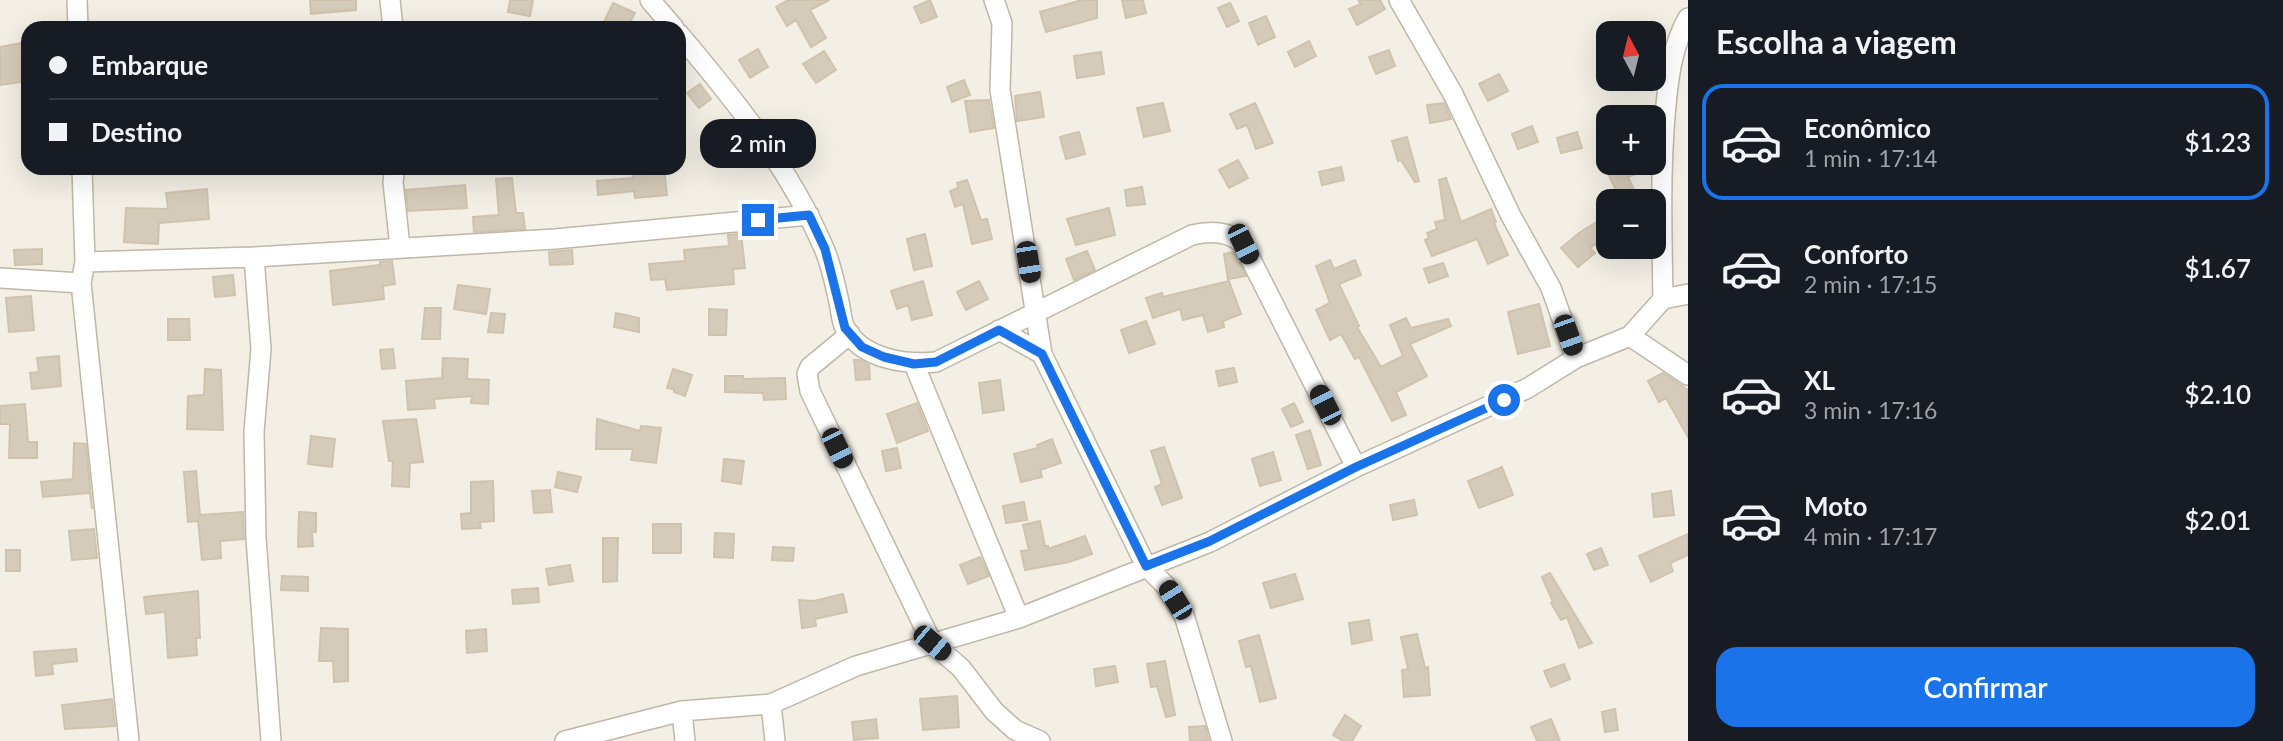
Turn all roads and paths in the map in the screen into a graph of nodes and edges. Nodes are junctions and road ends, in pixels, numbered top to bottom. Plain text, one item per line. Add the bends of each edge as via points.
1 (77, 0) edge
2 (390, 0) edge
3 (650, 0) edge
4 (994, 0) edge
5 (1399, 0) edge
6 (1688, 18) edge
7 (78, 21) edge
8 (392, 21) edge
9 (668, 21) edge
10 (686, 42) edge
11 (82, 175) edge
12 (394, 175) edge
13 (809, 215) junction
14 (400, 247) junction
15 (254, 257) junction
16 (85, 262) junction
17 (0, 278) edge
18 (81, 283) junction
19 (1688, 294) edge
20 (1663, 299) junction
21 (1036, 312) junction
22 (999, 330) junction
23 (850, 334) junction
24 (1630, 336) junction
25 (1042, 354) junction
26 (1576, 358) junction
27 (914, 364) junction
28 (1688, 374) edge
29 (1356, 467) junction
30 (1146, 566) junction
31 (1019, 618) junction
32 (932, 643) junction
33 (771, 704) junction
34 (682, 711) junction
35 (128, 741) edge
36 (271, 741) edge
37 (565, 741) edge
38 (685, 741) edge
39 (775, 741) edge
40 (1041, 741) edge
41 (1222, 741) edge

1 - 7 street
2 - 8 street
3 - 9 street
4 - 21 street via 1002,23 1000,90
5 - 26 street via 1453,93 1551,288
6 - 20 street via 1679,34 1667,89 1660,173
10 - 13 street via 774,157
11 - 16 street
12 - 14 street
13 - 14 street via 555,239
13 - 23 street via 825,249
14 - 15 street
15 - 16 street
15 - 36 street via 261,349 254,432 256,538
16 - 18 street
17 - 18 street
18 - 35 street
19 - 20 street
20 - 24 street
21 - 22 street
21 - 25 street
21 - 29 street via 1192,235 1207,232 1237,239
22 - 25 street
22 - 27 street via 936,362
23 - 27 street via 862,347
23 - 32 street via 810,368 807,382
24 - 26 street
24 - 28 street
25 - 30 street
26 - 29 street via 1528,388
27 - 31 street
29 - 30 street via 1210,541
30 - 31 street
30 - 41 street via 1184,615
31 - 32 street
32 - 33 street via 856,666
32 - 40 street via 961,668 1015,730
33 - 34 street
33 - 39 street
34 - 37 street
34 - 38 street

